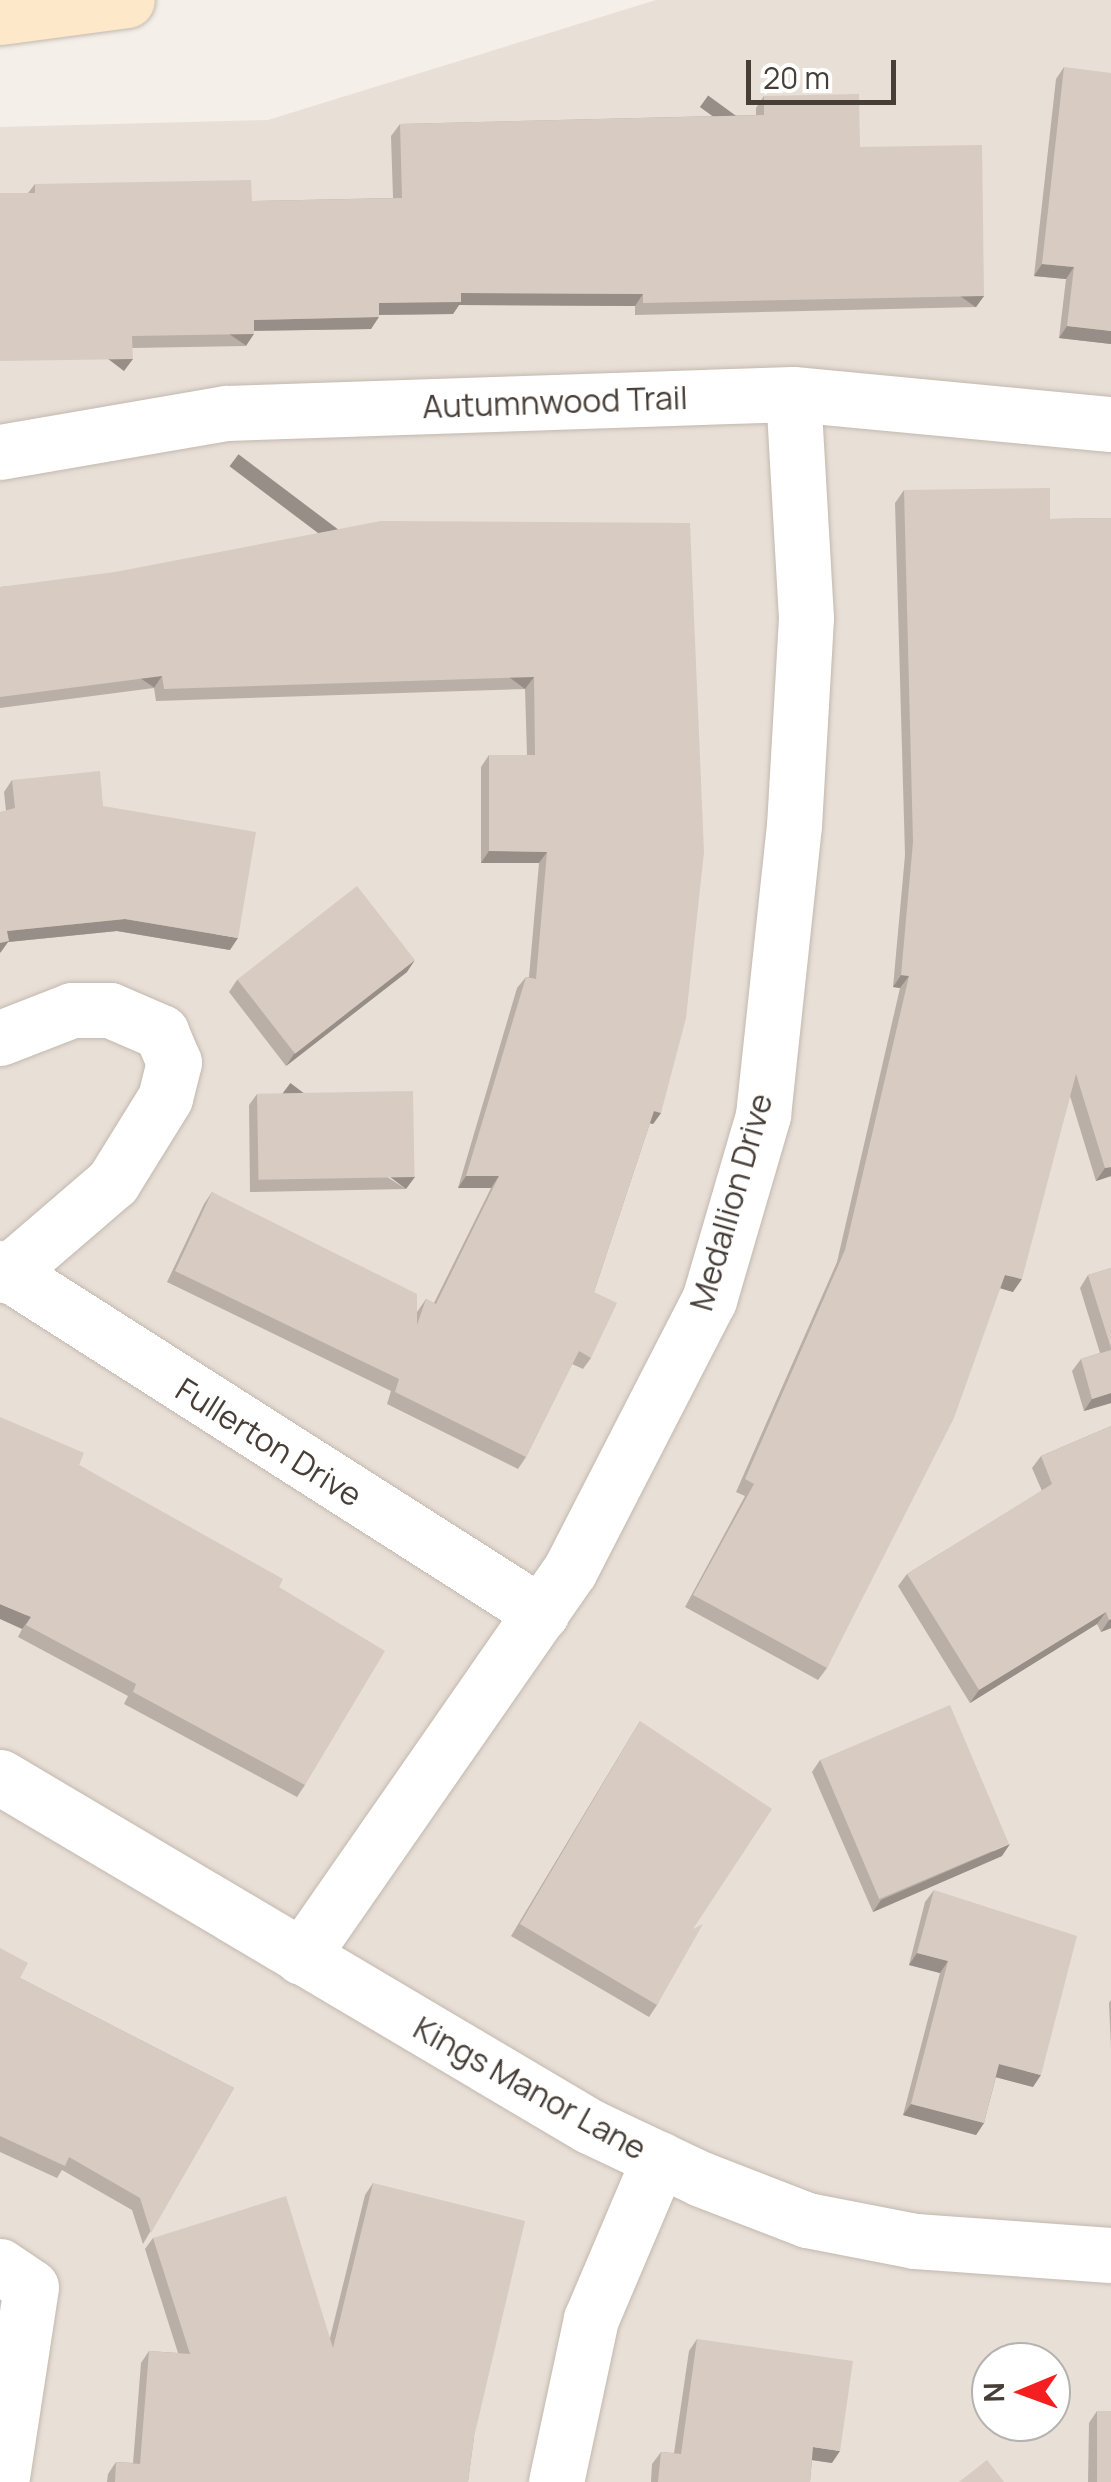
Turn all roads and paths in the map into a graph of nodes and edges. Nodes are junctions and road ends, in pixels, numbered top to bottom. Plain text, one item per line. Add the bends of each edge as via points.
1 (127, 0) edge
2 (0, 17) edge
3 (793, 394) junction
4 (1111, 424) edge
5 (0, 452) edge
6 (0, 1038) edge
7 (2, 1271) edge
8 (541, 1613) junction
9 (0, 1777) edge
10 (300, 1957) junction
11 (659, 2159) junction
12 (1111, 2255) edge
13 (16, 2276) edge
14 (1, 2482) edge
15 (556, 2482) edge

1 - 2 main road
3 - 4 street, Autumnwood Trail
3 - 5 street, Autumnwood Trail via 226,413
3 - 8 street, Medallion Drive via 806,618 763,1115 709,1300
6 - 7 street via 72,1010 110,1010 161,1032 174,1062 166,1098 114,1182
7 - 8 street, Fullerton Drive
8 - 10 street, Medallion Drive
9 - 10 street, Kings Manor Lane
10 - 11 street, Kings Manor Lane
11 - 12 street, Kings Manor Lane via 806,2220 916,2241
11 - 15 street via 591,2319
13 - 14 street

